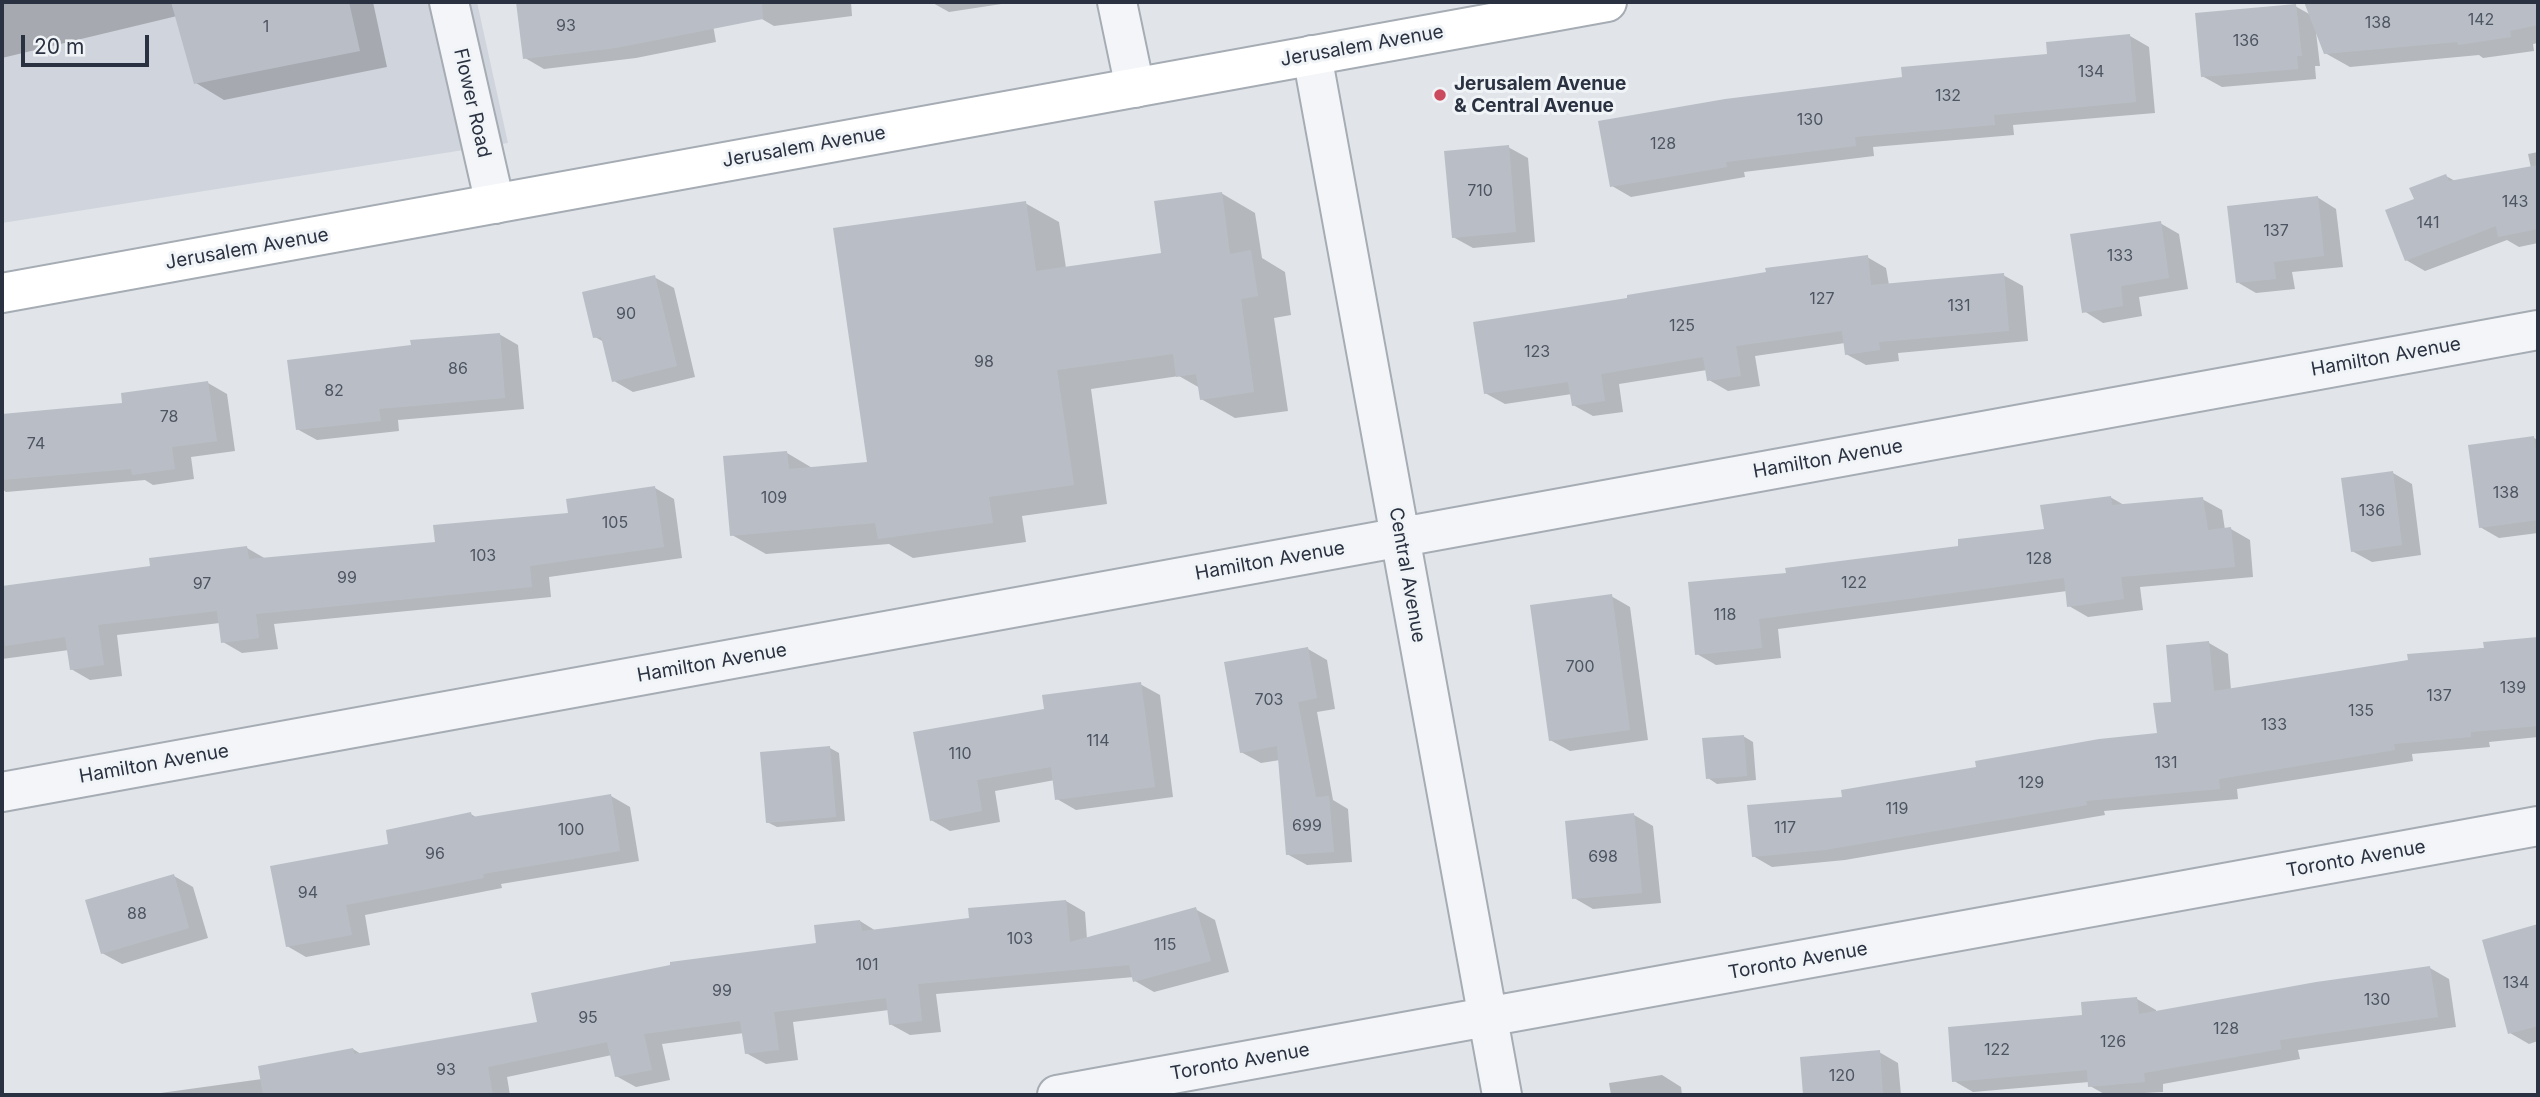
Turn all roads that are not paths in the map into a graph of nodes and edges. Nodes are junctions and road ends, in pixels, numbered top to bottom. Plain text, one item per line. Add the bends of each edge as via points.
1 (449, 2) edge
2 (1117, 2) edge
3 (1607, 2) edge
4 (1312, 55) junction
5 (1135, 88) junction
6 (495, 204) junction
7 (2, 293) edge
8 (2538, 330) edge
9 (1400, 537) junction
10 (2, 792) edge
11 (2538, 826) edge
12 (1488, 1017) junction
13 (1057, 1095) edge
14 (1502, 1095) edge

1 - 6 street, Flower Road
2 - 5 street
3 - 4 main road, Jerusalem Avenue
4 - 5 main road, Jerusalem Avenue
4 - 9 street, Central Avenue
5 - 6 main road, Jerusalem Avenue
6 - 7 main road, Jerusalem Avenue
8 - 9 street, Hamilton Avenue
9 - 10 street, Hamilton Avenue
9 - 12 street, Central Avenue
11 - 12 street, Toronto Avenue
12 - 13 street, Toronto Avenue
12 - 14 street, Central Avenue

